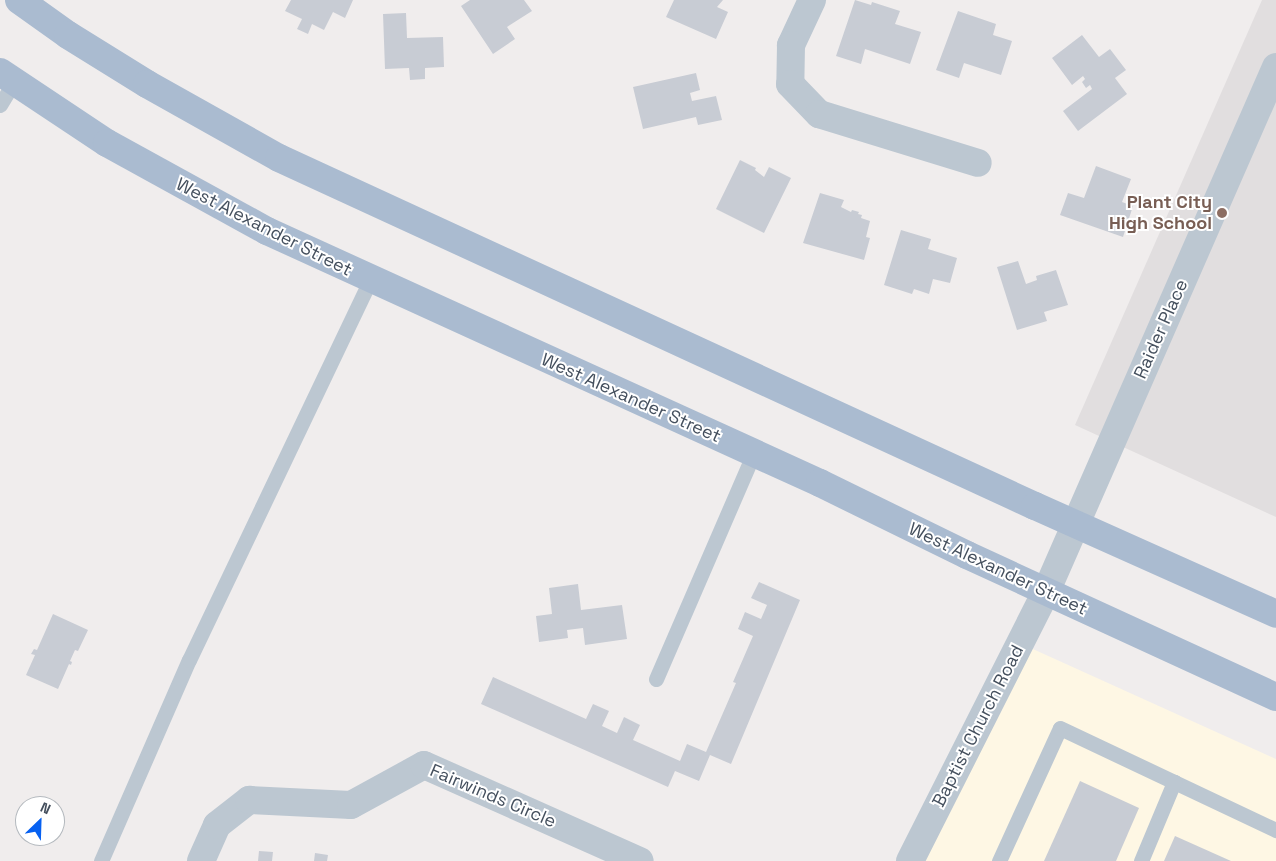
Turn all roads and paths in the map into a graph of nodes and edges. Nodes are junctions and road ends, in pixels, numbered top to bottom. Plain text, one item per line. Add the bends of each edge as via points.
1 (19, 0) edge
2 (812, 0) edge
3 (1276, 66) edge
4 (7, 77) edge
5 (0, 106) edge
6 (978, 163) dead end
7 (370, 280) junction
8 (754, 453) junction
9 (1075, 525) junction
10 (1046, 592) junction
11 (1276, 614) edge
12 (656, 679) dead end
13 (1276, 698) edge
14 (1174, 782) junction
15 (1276, 830) edge
16 (101, 861) edge
17 (200, 861) edge
18 (640, 861) edge
19 (910, 861) edge
20 (999, 861) edge
21 (1141, 861) edge

1 - 9 main road via 147,84 279,158
2 - 6 street via 791,45 790,84 819,114
3 - 9 street, Raider Place
4 - 5 lane
4 - 7 main road, West Alexander Street via 107,143 187,189 267,232
7 - 8 main road, West Alexander Street
7 - 16 lane via 189,660
8 - 10 main road, West Alexander Street
8 - 12 lane
9 - 10 street, Raider Place
9 - 11 main road
10 - 13 main road, West Alexander Street
10 - 19 street, Baptist Church Road
14 - 15 lane
14 - 20 lane via 1060,728
14 - 21 lane
17 - 18 street, Fairwinds Circle via 217,825 249,800 351,805 424,765

